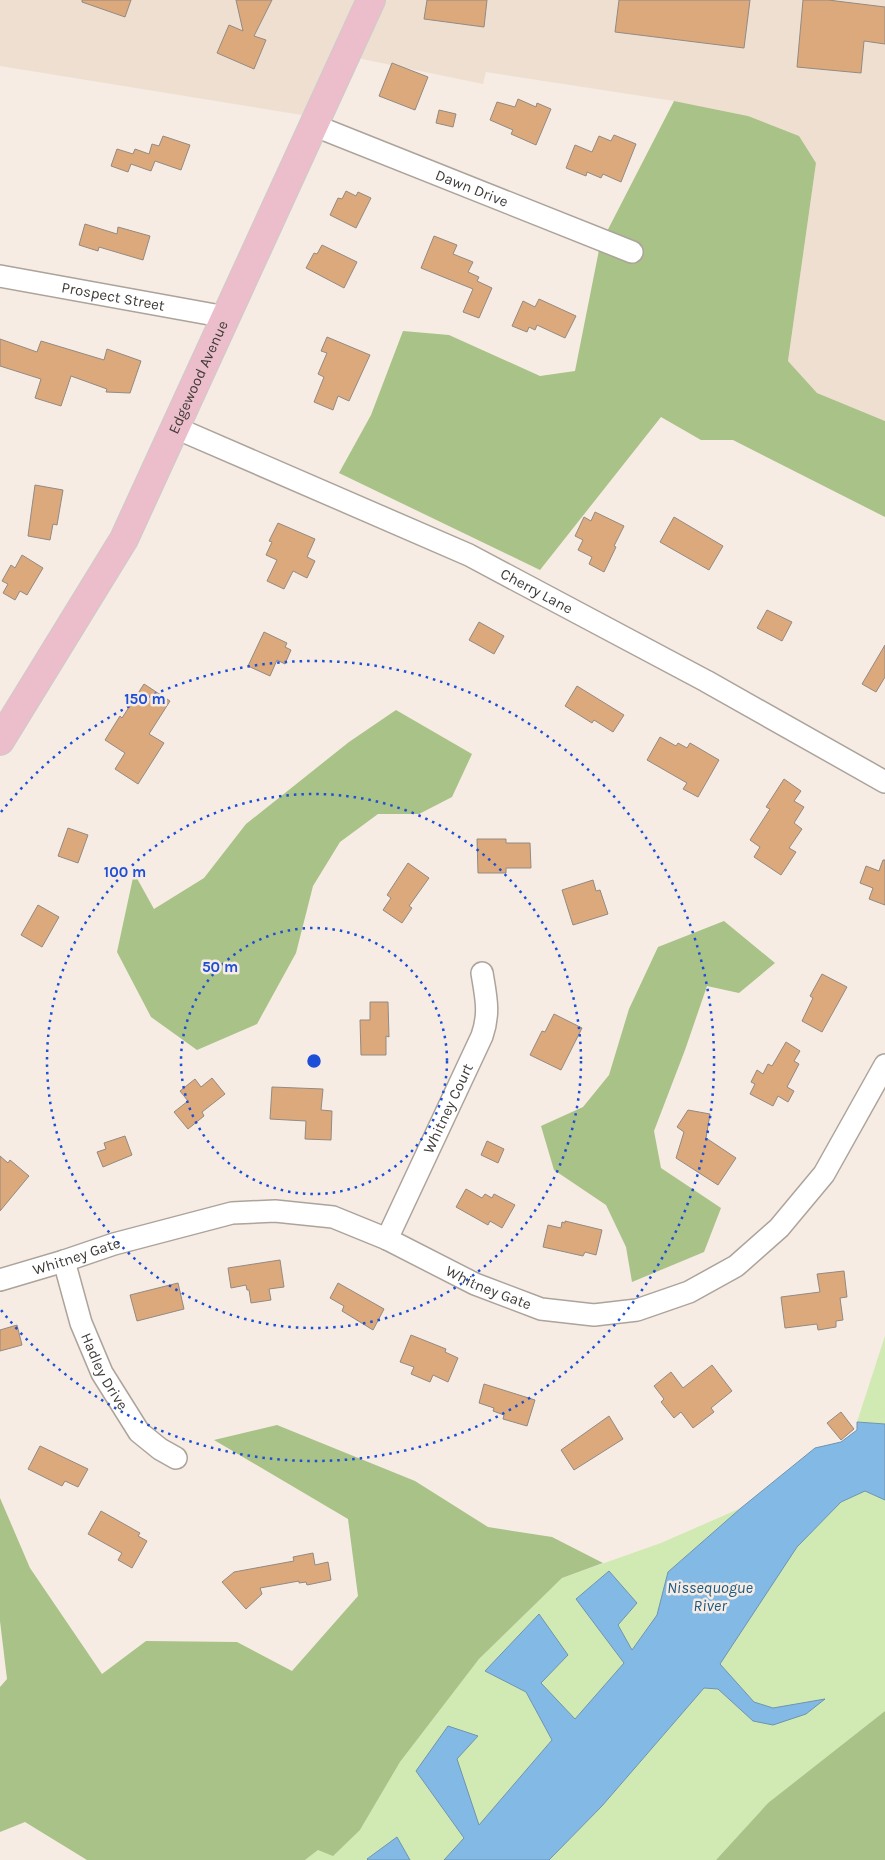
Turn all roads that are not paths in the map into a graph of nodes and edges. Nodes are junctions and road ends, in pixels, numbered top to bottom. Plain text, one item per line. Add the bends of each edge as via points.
1 (371, 0) edge
2 (313, 125) junction
3 (632, 252) dead end
4 (0, 276) edge
5 (226, 317) junction
6 (176, 428) junction
7 (0, 741) edge
8 (885, 782) edge
9 (482, 973) dead end
10 (885, 1065) edge
11 (387, 1240) junction
12 (64, 1261) junction
13 (0, 1280) edge
14 (176, 1458) dead end

1 - 2 main road, Edgewood Avenue
2 - 3 street, Dawn Drive
2 - 5 main road, Edgewood Avenue
4 - 5 street, Prospect Street
5 - 6 main road, Edgewood Avenue
6 - 7 main road, Edgewood Avenue via 124,539
6 - 8 street, Cherry Lane via 470,555
9 - 11 street, Whitney Court via 488,1012 482,1036
10 - 11 street, Whitney Gate via 824,1174 779,1228 736,1266 690,1292 637,1310 594,1315 541,1309 475,1284
11 - 12 street, Whitney Gate via 334,1217 275,1211 232,1213 114,1244
12 - 13 street, Whitney Gate
12 - 14 street, Hadley Drive via 80,1322 102,1373 139,1432

